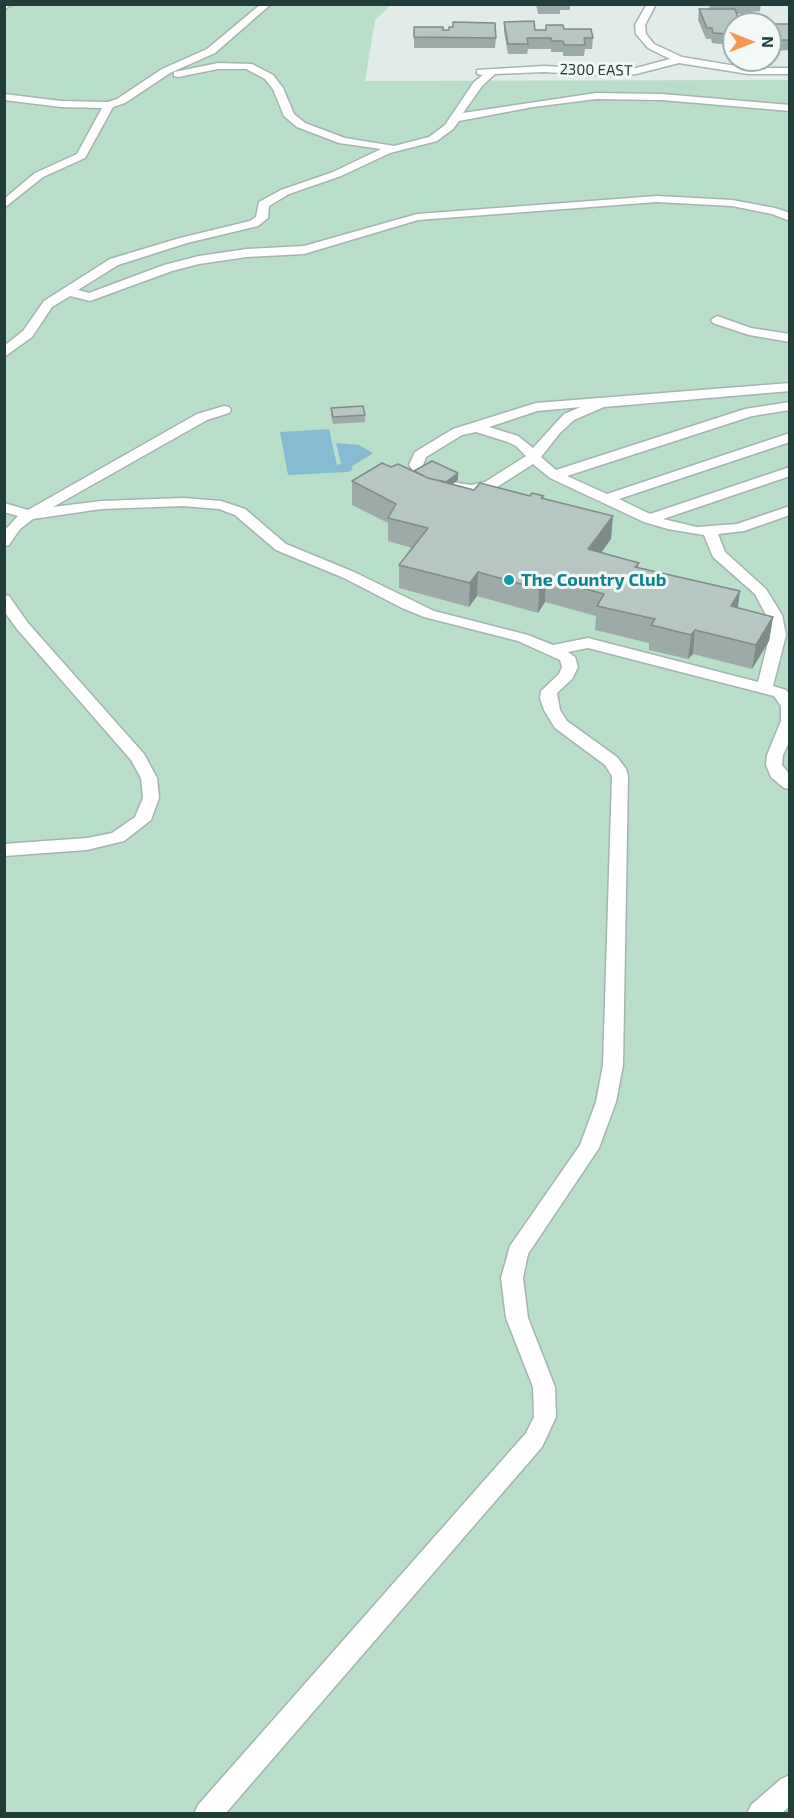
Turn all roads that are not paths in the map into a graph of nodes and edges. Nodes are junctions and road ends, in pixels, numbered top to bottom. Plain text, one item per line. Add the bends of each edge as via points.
1 (267, 4) edge
2 (652, 4) edge
3 (679, 60) junction
4 (789, 71) edge
5 (473, 72) dead end
6 (491, 73) junction
7 (157, 78) junction
8 (4, 97) edge
9 (109, 105) junction
10 (789, 108) edge
11 (456, 118) junction
12 (400, 147) junction
13 (4, 205) edge
14 (789, 218) edge
15 (66, 291) junction
16 (717, 320) dead end
17 (789, 338) edge
18 (4, 353) edge
19 (789, 387) edge
20 (601, 403) junction
21 (789, 406) edge
22 (224, 410) dead end
23 (476, 428) junction
24 (789, 437) edge
25 (533, 458) junction
26 (789, 471) edge
27 (422, 472) edge
28 (555, 475) junction
29 (452, 486) edge
30 (606, 499) junction
31 (4, 507) edge
32 (789, 510) edge
33 (29, 515) junction
34 (649, 519) junction
35 (710, 531) junction
36 (4, 542) edge
37 (4, 599) edge
38 (553, 650) junction
39 (764, 688) junction
40 (789, 784) edge
41 (4, 850) edge
42 (789, 1788) edge
43 (207, 1814) edge
44 (760, 1814) edge

1 - 7 street via 211,51
2 - 3 street via 640,25 641,34 651,46
3 - 4 street, 2300 EAST via 748,71
3 - 6 street, 2300 EAST via 616,73 544,69
5 - 6 street, 2300 EAST
6 - 11 street via 478,84
7 - 9 street
7 - 12 street via 218,66 248,66 278,88 289,116 301,125 343,141
8 - 9 street
9 - 13 street via 81,156 39,175
10 - 11 street via 662,97 596,96
11 - 12 street via 433,139
12 - 15 street via 271,198 261,208 261,221 131,255
14 - 15 street via 732,203 657,199 417,217 304,250 199,260 90,297
15 - 18 street via 48,304 28,334
16 - 17 street
19 - 20 street
20 - 23 street via 536,407
20 - 25 street via 569,417
21 - 28 street via 750,412
22 - 33 street via 202,417
23 - 25 street via 521,443
23 - 27 street via 458,432 420,455 416,465
24 - 30 street
25 - 28 street
25 - 29 street via 489,486
26 - 34 street
28 - 30 street
30 - 34 street
31 - 33 street
32 - 35 street via 748,526
33 - 36 street
33 - 38 street via 137,502 221,505 240,512 281,547 407,605
34 - 35 street
35 - 39 street via 718,554 761,592 774,615 778,635
37 - 41 street via 22,626 138,758 148,778 151,798 142,820 118,837 87,844
38 - 39 street via 588,643
38 - 43 street via 567,657 570,667 549,692 552,710 561,723 611,761 621,777 613,1065 606,1102 589,1148 518,1252 512,1278 517,1318 544,1387 545,1417 534,1440
39 - 40 street via 780,693 789,706 789,721 774,765
42 - 44 street

